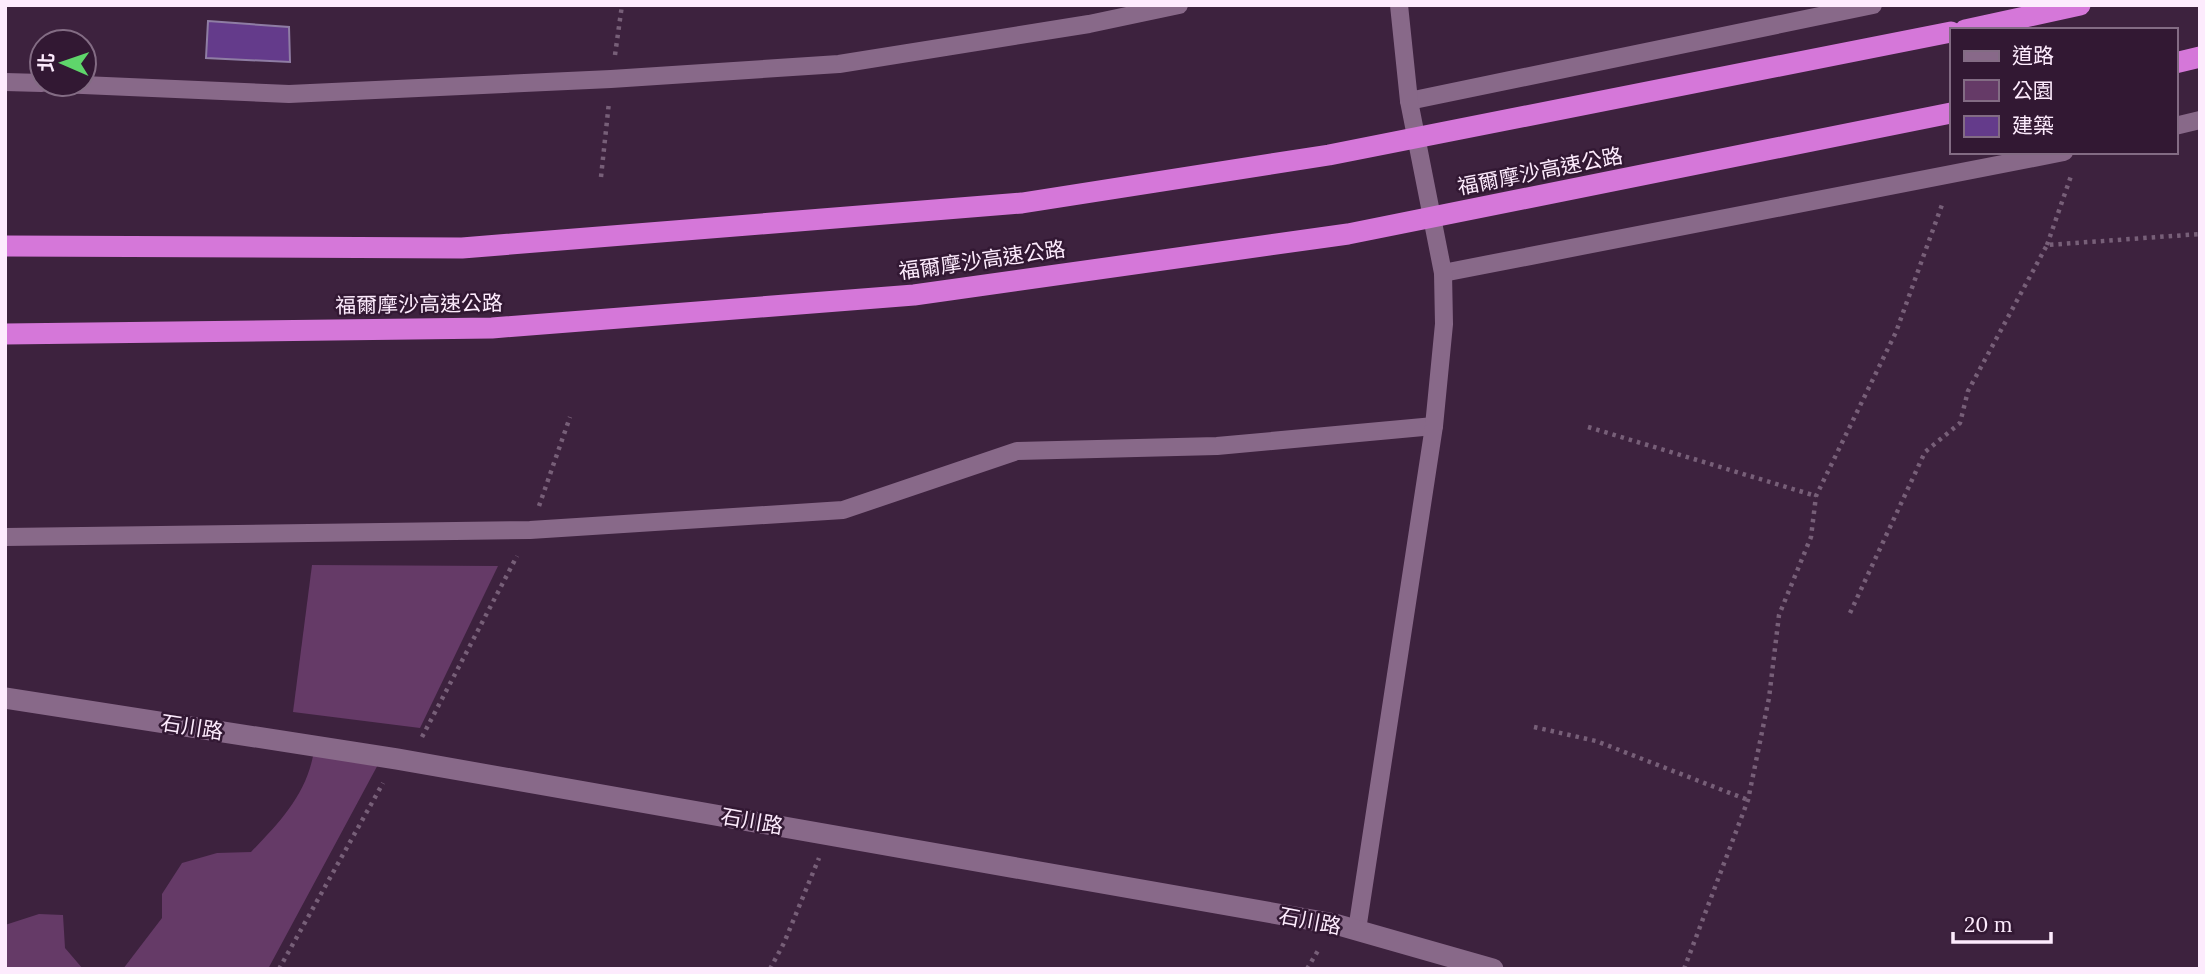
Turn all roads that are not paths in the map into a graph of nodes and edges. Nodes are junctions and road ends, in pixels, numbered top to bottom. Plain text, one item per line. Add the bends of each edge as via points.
1 (1179, 5) edge
2 (1399, 5) edge
3 (1873, 5) edge
4 (2080, 5) edge
5 (1974, 28) edge
6 (1950, 32) edge
7 (2200, 57) edge
8 (2177, 63) edge
9 (5, 82) edge
10 (28, 83) edge
11 (98, 86) edge
12 (1409, 101) junction
13 (1950, 113) edge
14 (2200, 120) edge
15 (2177, 126) edge
16 (2069, 158) edge
17 (5, 246) edge
18 (1443, 273) junction
19 (5, 334) edge
20 (1434, 426) junction
21 (5, 537) edge
22 (5, 698) edge
23 (1357, 930) junction
24 (1493, 969) edge

1 - 11 lane via 839,64 289,94
2 - 12 lane
3 - 12 lane
4 - 5 highway
6 - 17 highway via 1329,155 1021,203 462,248
7 - 8 highway
9 - 10 lane
12 - 18 lane
13 - 19 highway, 福爾摩沙高速公路 via 1348,234 914,295 492,328
14 - 15 lane
16 - 18 lane via 1954,171
18 - 20 lane via 1444,324
20 - 21 lane via 1217,446 1017,451 844,510 530,530
20 - 23 lane
22 - 23 street, 石川路 via 397,759
23 - 24 street, 石川路

